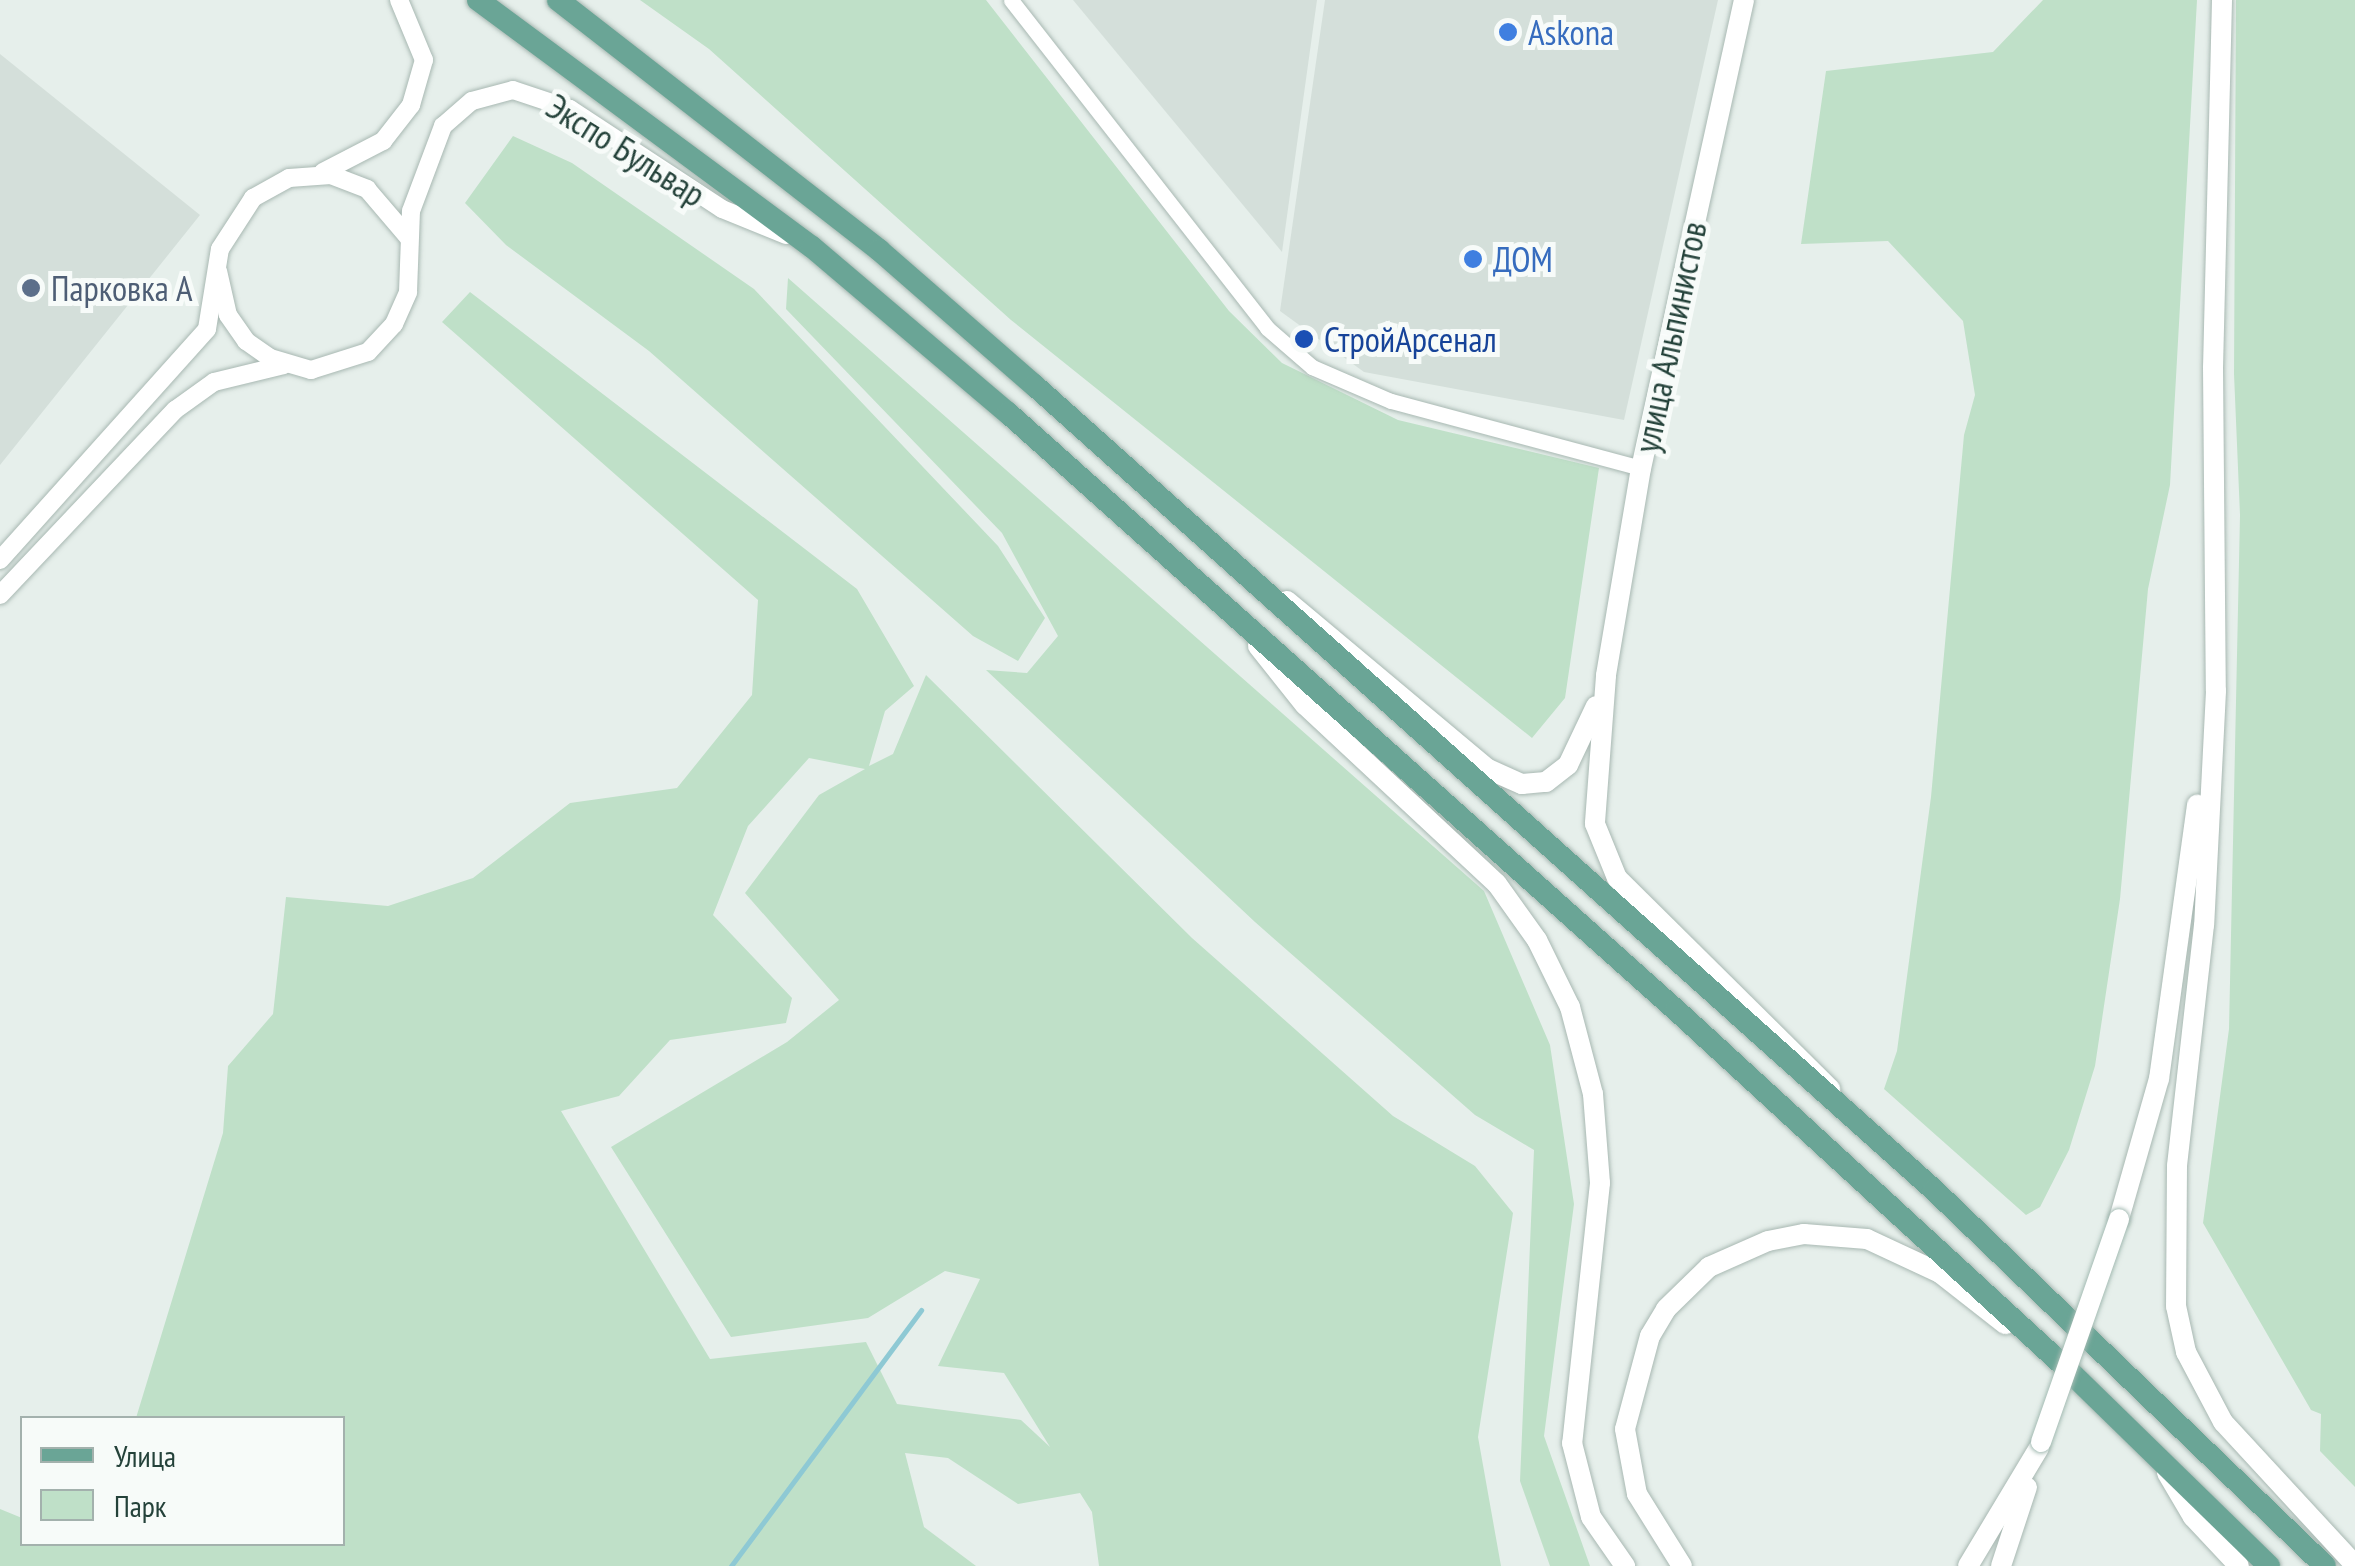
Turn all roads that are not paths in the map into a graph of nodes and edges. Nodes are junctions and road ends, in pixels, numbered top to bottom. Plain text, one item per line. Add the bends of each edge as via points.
1 (399, 0) edge
2 (478, 0) edge
3 (558, 0) edge
4 (1011, 0) edge
5 (1744, 0) edge
6 (2222, 0) edge
7 (318, 174) junction
8 (409, 239) junction
9 (812, 247) junction
10 (218, 271) junction
11 (285, 365) junction
12 (1641, 468) junction
13 (0, 560) edge
14 (2214, 569) junction
15 (1251, 578) junction
16 (0, 594) edge
17 (1238, 621) junction
18 (1606, 676) junction
19 (1850, 1116) junction
20 (2065, 1366) junction
21 (2040, 1445) junction
22 (2158, 1458) junction
23 (2016, 1521) junction
24 (2355, 1565) edge
25 (1625, 1566) edge
26 (1682, 1566) edge
27 (1968, 1566) edge
28 (2000, 1566) edge
29 (2012, 1566) edge
30 (2239, 1566) edge
31 (2269, 1566) edge
32 (2325, 1566) edge

1 - 7 street via 424,60 412,105 370,151
2 - 9 main road
3 - 15 main road via 879,250
4 - 12 street via 1267,328 1312,366 1392,401
5 - 12 main road, улица Альпинистов
6 - 14 main road
7 - 8 street via 367,189
7 - 10 street via 289,178 253,198 229,228
8 - 9 street, Экспо Бульвар via 419,182 443,126 472,102 513,90 570,109 722,209
8 - 11 street, Экспо Бульвар via 408,292 376,347 331,368
9 - 17 main road via 1008,412
10 - 11 street via 236,328
10 - 13 street via 207,329
11 - 16 street, Экспо Бульвар via 214,382 194,395 153,429
12 - 18 main road, улица Альпинистов
14 - 21 main road, bridge via 2195,828 2174,991 2142,1150
14 - 24 main road via 2204,926 2177,1166 2176,1306 2186,1352 2223,1422
15 - 18 main road via 1314,618 1488,769 1522,784 1546,782 1568,765
15 - 19 main road
17 - 20 main road
17 - 25 main road via 1305,705 1497,884 1537,940 1570,1007 1593,1094 1600,1183 1572,1443 1591,1517
18 - 19 main road via 1593,801 1606,862 1627,890 1812,1065
19 - 32 main road
20 - 22 main road
20 - 26 main road via 1940,1274 1867,1239 1804,1234 1736,1252 1709,1267 1666,1309 1629,1394 1625,1429 1637,1494
21 - 23 main road
21 - 27 main road
22 - 30 main road via 2193,1517
22 - 31 main road
23 - 28 main road
23 - 29 main road

